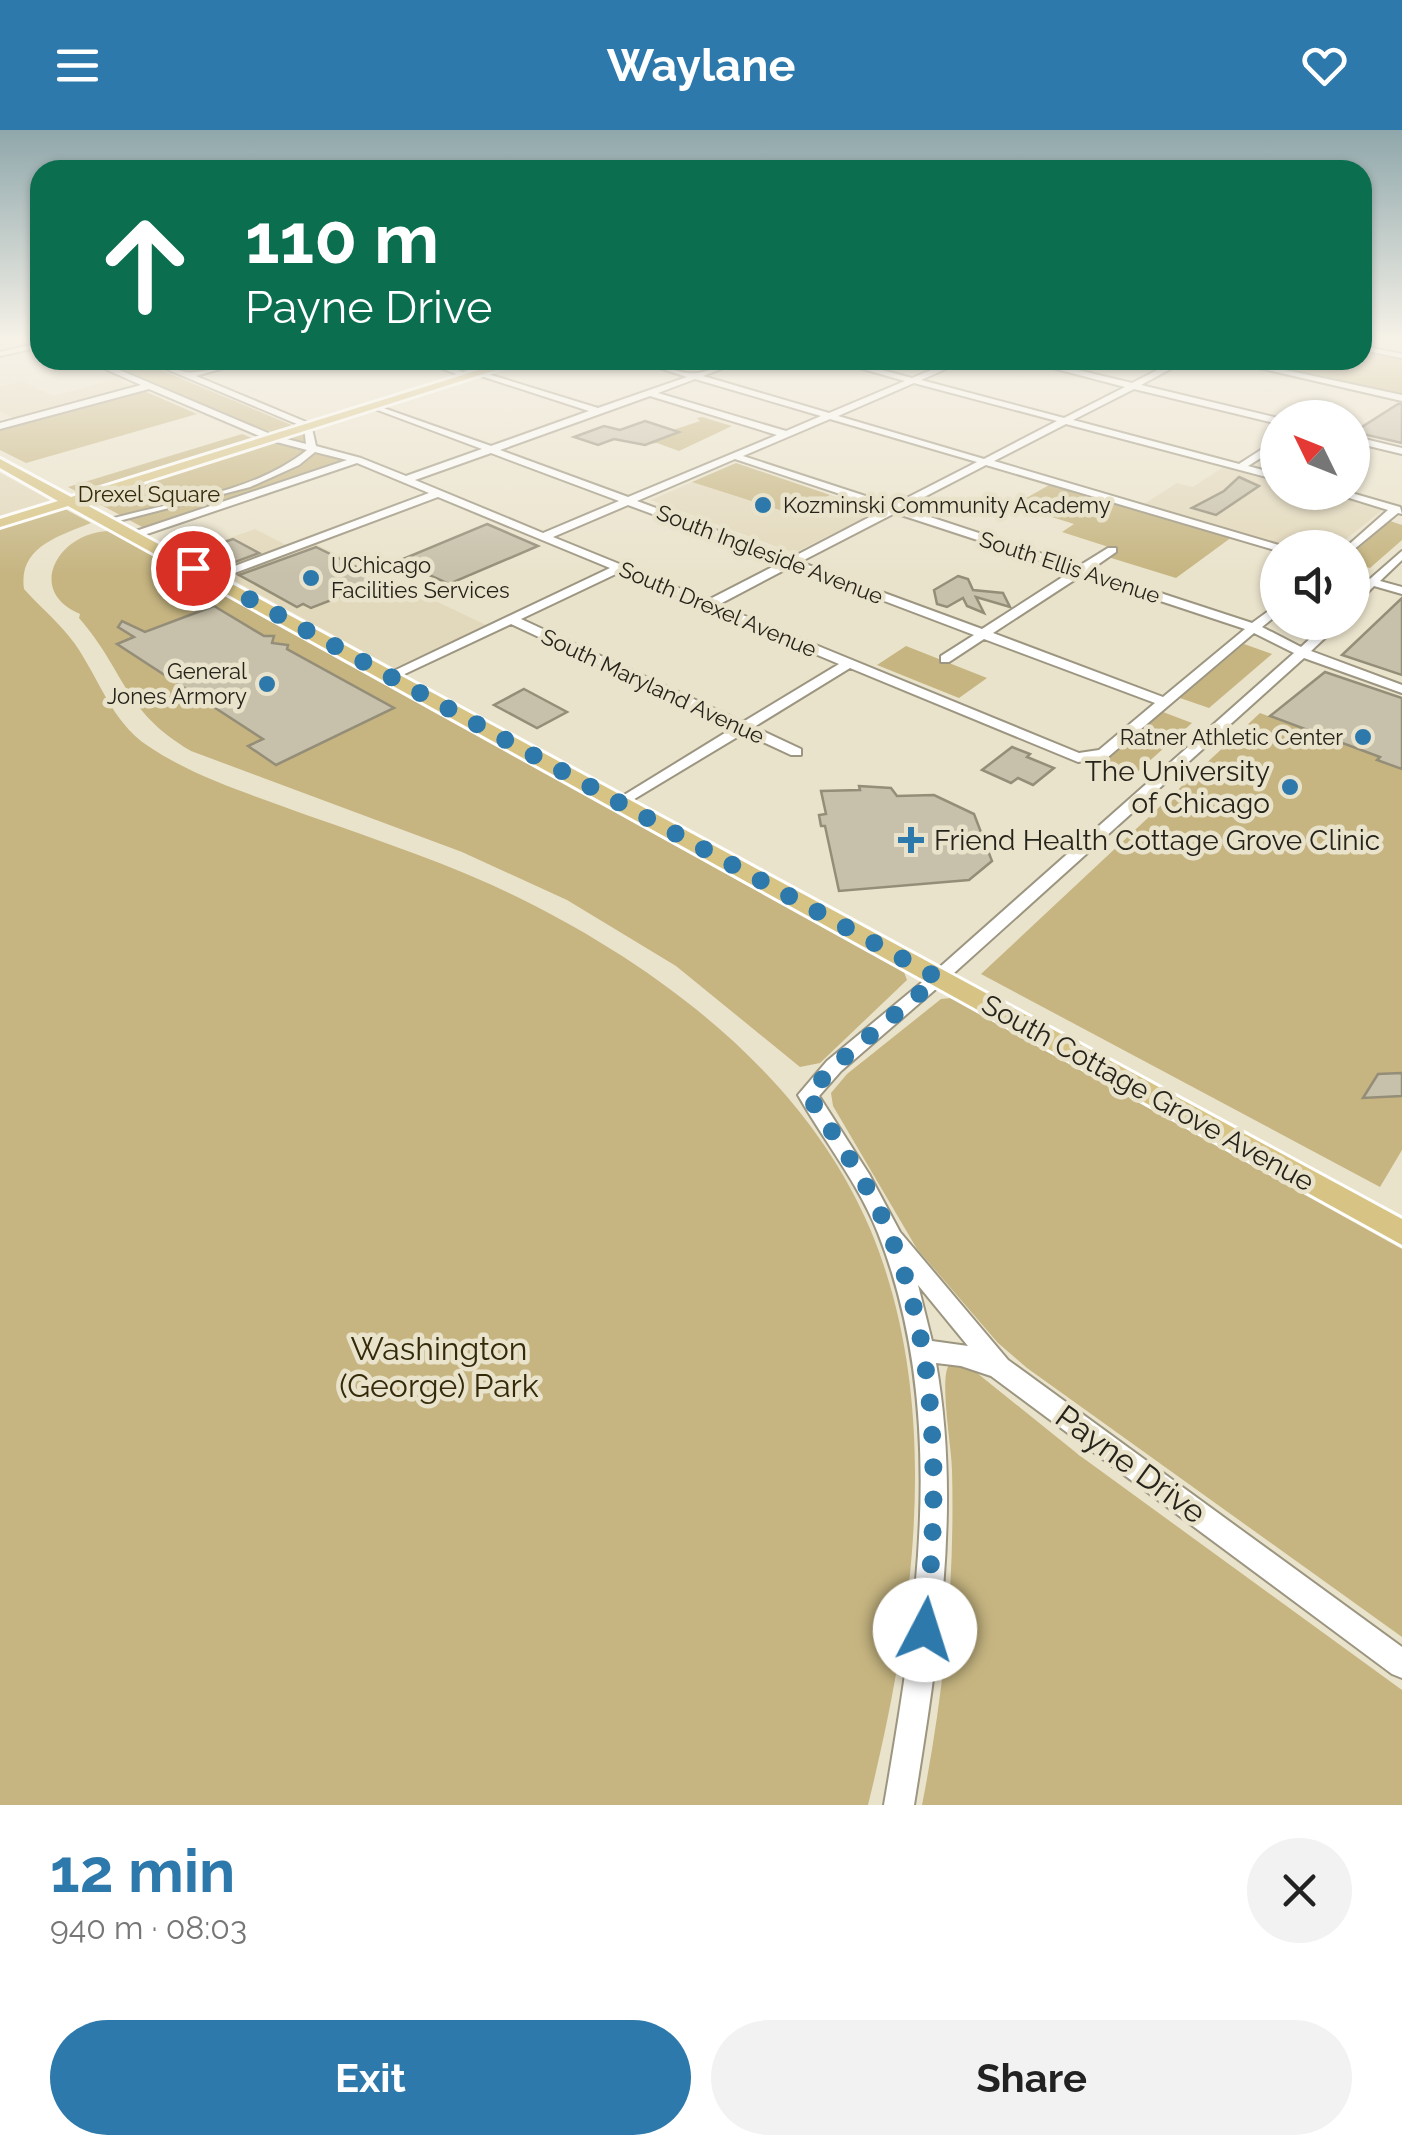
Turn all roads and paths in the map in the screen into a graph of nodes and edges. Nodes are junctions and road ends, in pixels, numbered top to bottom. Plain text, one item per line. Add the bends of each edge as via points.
1 (33, 417) edge
2 (225, 417) edge
3 (271, 417) edge
4 (352, 417) edge
5 (405, 417) edge
6 (580, 417) edge
7 (731, 417) edge
8 (826, 417) edge
9 (833, 417) edge
10 (1050, 417) edge
11 (1072, 417) edge
12 (1065, 421) junction
13 (0, 426) edge
14 (785, 434) junction
15 (311, 437) junction
16 (279, 439) junction
17 (1370, 442) edge
18 (491, 449) junction
19 (1402, 450) edge
20 (1260, 454) edge
21 (734, 456) junction
22 (358, 460) junction
23 (986, 462) junction
24 (287, 466) junction
25 (3, 467) edge
26 (1240, 467) junction
27 (1260, 472) edge
28 (406, 480) junction
29 (439, 494) junction
30 (70, 501) junction
31 (628, 501) junction
32 (1370, 502) edge
33 (895, 509) junction
34 (1399, 510) edge
35 (111, 522) junction
36 (0, 523) edge
37 (1370, 532) edge
38 (134, 535) junction
39 (543, 537) junction
40 (1260, 543) edge
41 (1112, 550) dead end
42 (1402, 554) edge
43 (791, 562) junction
44 (1402, 566) edge
45 (620, 568) junction
46 (1080, 570) junction
47 (212, 578) junction
48 (1377, 583) junction
49 (1370, 590) edge
50 (1402, 590) edge
51 (708, 605) junction
52 (511, 619) junction
53 (1260, 621) edge
54 (1252, 627) junction
55 (983, 634) junction
56 (1317, 640) edge
57 (1303, 653) junction
58 (945, 659) dead end
59 (849, 664) junction
60 (389, 676) junction
61 (1402, 688) edge
62 (1164, 702) junction
63 (744, 728) junction
64 (796, 752) dead end
65 (621, 803) junction
66 (938, 978) junction
67 (1399, 1225) edge
68 (890, 1234) junction
69 (920, 1350) junction
70 (1000, 1368) junction
71 (1402, 1664) edge
72 (899, 1805) edge

1 - 13 street
2 - 16 street
3 - 15 street
4 - 15 main road
5 - 18 street, South Ingleside Avenue
6 - 18 street
7 - 14 street
8 - 14 street
9 - 23 street
10 - 12 street
11 - 12 street
12 - 23 street
12 - 26 street
14 - 21 street
15 - 16 main road
15 - 16 street, South Drexel Avenue
15 - 22 street, South Drexel Avenue
15 - 24 street via 307,456
16 - 24 street via 297,448
16 - 30 main road
17 - 19 street
18 - 28 street
18 - 31 street, South Ingleside Avenue
20 - 26 street
21 - 31 street
21 - 33 street, South Ellis Avenue
22 - 28 street, South Drexel Avenue
22 - 38 street
23 - 33 street
23 - 40 street
24 - 35 street via 242,486
25 - 30 main road, South Cottage Grove Avenue
26 - 27 street
28 - 29 street, South Drexel Avenue
29 - 39 street, South Drexel Avenue
29 - 47 street
30 - 35 main road, South Cottage Grove Avenue
30 - 36 main road
31 - 39 street
31 - 43 street, South Ingleside Avenue
32 - 34 street
33 - 43 street
33 - 46 street, South Ellis Avenue
34 - 37 street
35 - 38 main road, South Cottage Grove Avenue
38 - 47 main road, South Cottage Grove Avenue
39 - 45 street, South Drexel Avenue
41 - 46 street
42 - 48 street
43 - 51 street
43 - 55 street, South Ingleside Avenue
44 - 48 street
45 - 51 street, South Drexel Avenue
45 - 52 street
46 - 54 street, South Ellis Avenue
46 - 55 street
47 - 60 main road, South Cottage Grove Avenue
48 - 49 street
48 - 50 street
51 - 59 street, South Drexel Avenue
52 - 60 street
52 - 63 street, South Maryland Avenue
53 - 54 street
54 - 57 street, South Ellis Avenue
54 - 62 street
55 - 58 street
55 - 62 street, South Ingleside Avenue
56 - 57 street
57 - 61 street, South Ellis Avenue
57 - 66 street
59 - 62 street, South Drexel Avenue via 1078,758 1103,754
59 - 63 street
60 - 65 main road, South Cottage Grove Avenue
63 - 64 street, South Maryland Avenue
63 - 65 street
65 - 66 main road, South Cottage Grove Avenue
66 - 67 main road, South Cottage Grove Avenue
66 - 68 street, Payne Drive via 808,1095
68 - 69 street, Payne Drive
68 - 70 street, Payne Drive
69 - 70 street via 961,1354
69 - 72 street, Payne Drive via 934,1475 929,1591
70 - 71 street, Payne Drive

